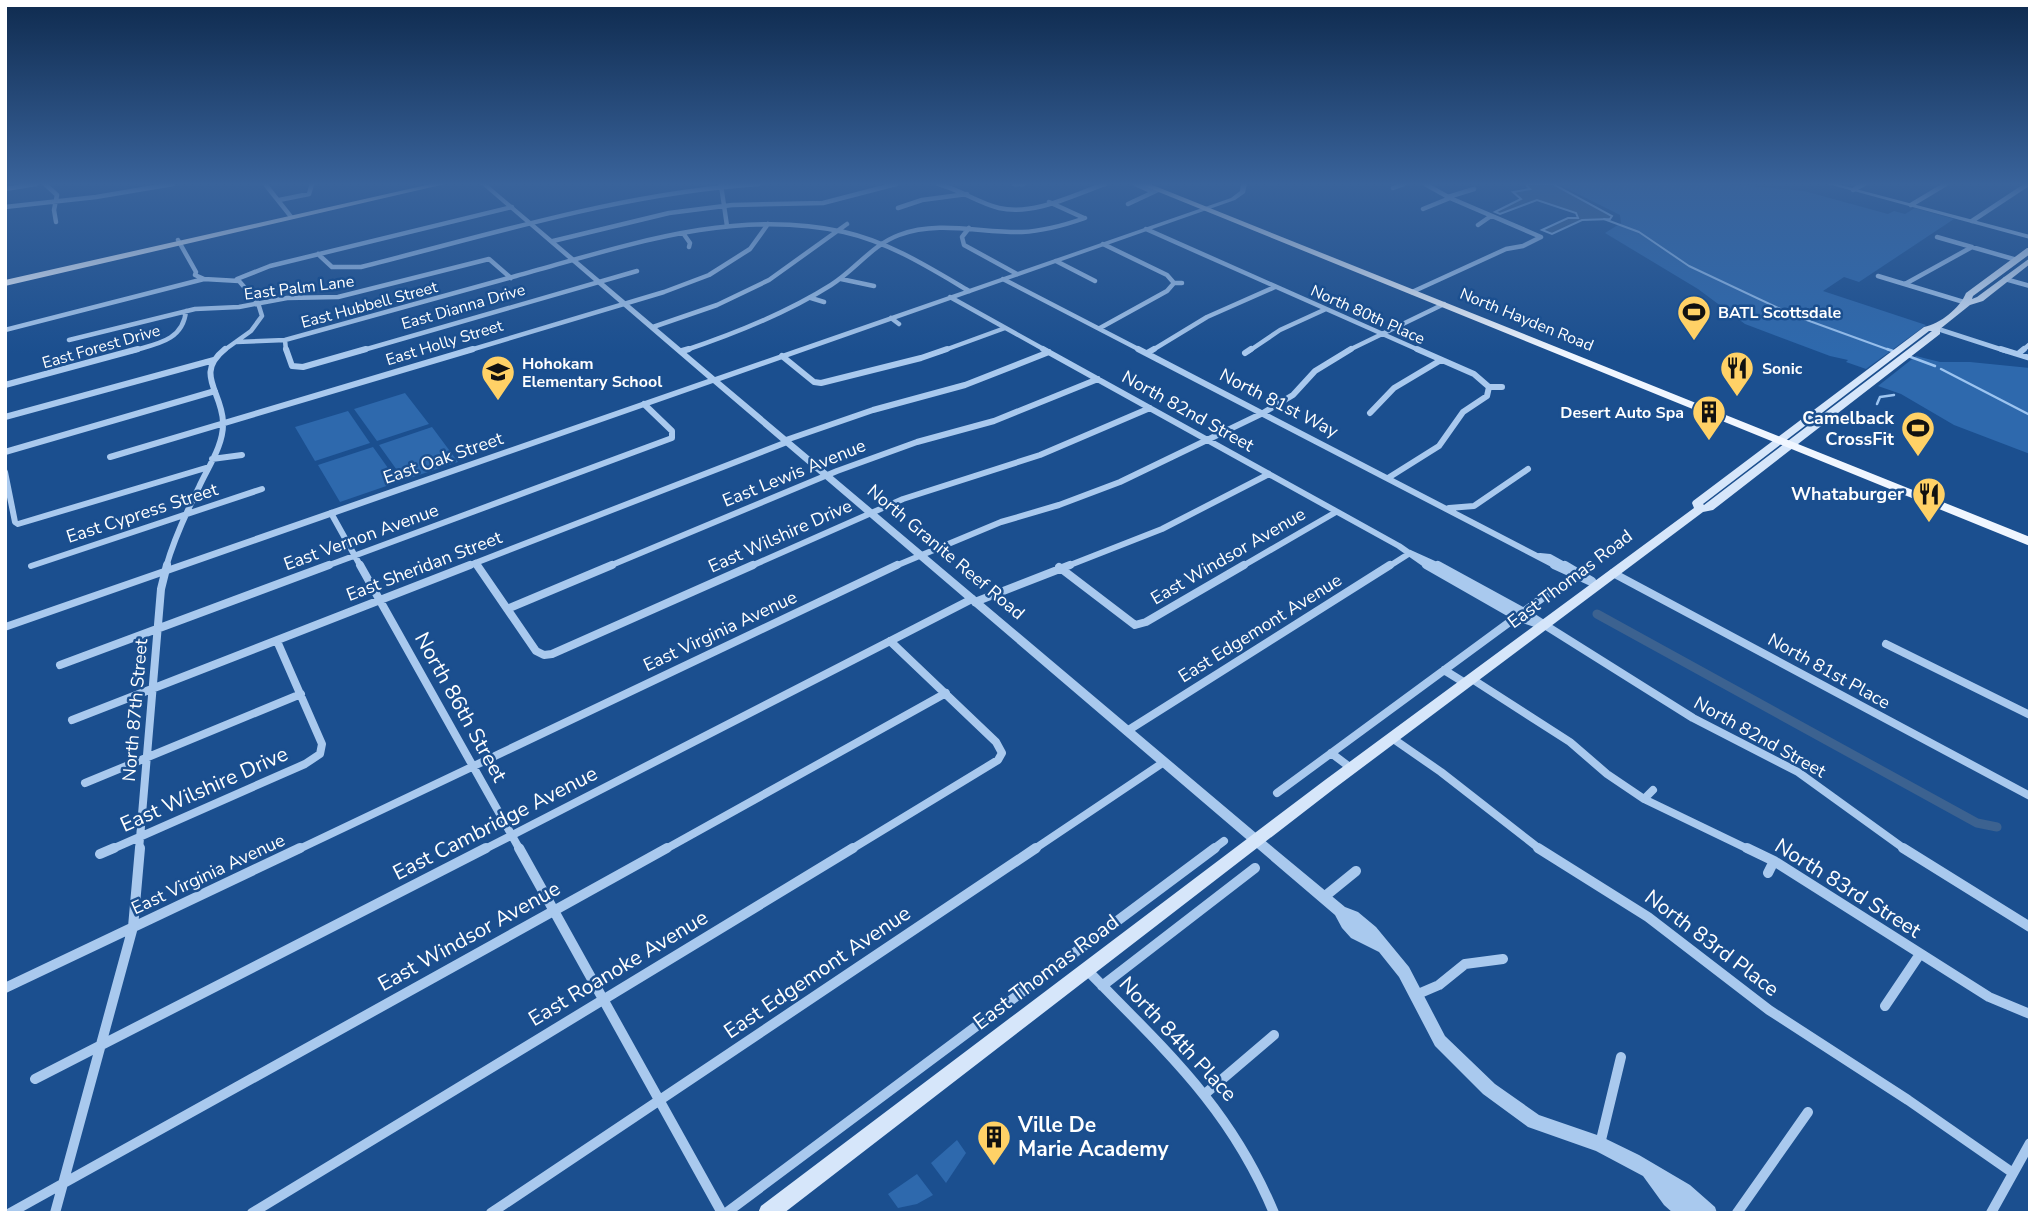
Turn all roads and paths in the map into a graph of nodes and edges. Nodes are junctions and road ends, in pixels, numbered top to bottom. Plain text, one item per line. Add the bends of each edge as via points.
1 (184, 241) edge
2 (372, 241) edge
3 (454, 241) edge
4 (557, 241) edge
5 (653, 241) edge
6 (688, 241) edge
7 (758, 241) edge
8 (822, 241) edge
9 (871, 241) edge
10 (888, 241) edge
11 (963, 241) edge
12 (1112, 241) edge
13 (1173, 241) edge
14 (1288, 241) edge
15 (1537, 241) edge
16 (1950, 241) edge
17 (179, 242) junction
18 (553, 242) joint
19 (881, 244) junction
20 (1103, 244) junction
21 (689, 247) dead end
22 (1972, 247) junction
23 (2030, 250) edge
24 (318, 254) junction
25 (2017, 260) junction
26 (2030, 260) edge
27 (575, 261) junction
28 (1056, 261) junction
29 (637, 271) dead end
30 (1017, 274) junction
31 (1878, 276) dead end
32 (206, 278) junction
33 (511, 278) junction
34 (237, 279) junction
35 (841, 279) junction
36 (1003, 279) junction
37 (2005, 279) junction
38 (5, 281) edge
39 (600, 281) junction
40 (1096, 281) dead end
41 (1174, 282) junction
42 (1182, 283) dead end
43 (1905, 284) junction
44 (874, 286) dead end
45 (2030, 286) edge
46 (1276, 287) junction
47 (969, 291) junction
48 (1412, 292) junction
49 (950, 297) junction
50 (811, 298) junction
51 (824, 302) dead end
52 (258, 303) junction
53 (625, 303) junction
54 (1967, 303) junction
55 (1444, 304) junction
56 (1326, 309) junction
57 (186, 311) junction
58 (891, 318) junction
59 (899, 324) dead end
60 (653, 327) junction
61 (1004, 328) junction
62 (1100, 328) junction
63 (1935, 328) junction
64 (5, 330) edge
65 (1381, 333) junction
66 (69, 340) dead end
67 (285, 340) junction
68 (236, 342) junction
69 (2030, 344) edge
70 (682, 351) junction
71 (1049, 352) junction
72 (1146, 353) junction
73 (1245, 353) dead end
74 (2018, 354) junction
75 (782, 356) junction
76 (2030, 358) edge
77 (215, 359) junction
78 (1441, 360) junction
79 (1871, 371) joint
80 (1098, 379) junction
81 (714, 380) junction
82 (1632, 381) junction
83 (1856, 383) junction
84 (5, 385) edge
85 (1489, 387) junction
86 (1502, 387) dead end
87 (215, 391) junction
88 (1830, 402) junction
89 (645, 404) junction
90 (1697, 406) junction
91 (1841, 407) junction
92 (1150, 408) junction
93 (1262, 413) junction
94 (1370, 413) dead end
95 (1831, 415) junction
96 (5, 417) edge
97 (224, 423) junction
98 (1208, 440) junction
99 (787, 441) junction
100 (1786, 442) junction
101 (5, 452) edge
102 (242, 455) dead end
103 (110, 457) dead end
104 (211, 463) junction
105 (1528, 469) dead end
106 (5, 472) edge
107 (1269, 474) junction
108 (827, 475) junction
109 (1388, 478) junction
110 (262, 489) dead end
111 (1474, 506) junction
112 (1447, 508) junction
113 (1700, 509) joint
114 (1336, 512) junction
115 (331, 513) junction
116 (871, 513) junction
117 (186, 514) junction
118 (1478, 524) junction
119 (2030, 542) edge
120 (1409, 553) junction
121 (920, 554) junction
122 (355, 556) junction
123 (475, 563) junction
124 (31, 566) dead end
125 (1059, 567) junction
126 (164, 571) junction
127 (1613, 573) junction
128 (1598, 585) junction
129 (1549, 593) dead end
130 (380, 600) junction
131 (974, 600) junction
132 (507, 609) junction
133 (1521, 614) junction
134 (1542, 625) junction
135 (5, 627) edge
136 (158, 629) junction
137 (890, 640) junction
138 (277, 641) junction
139 (1886, 644) dead end
140 (60, 665) dead end
141 (1444, 670) junction
142 (1468, 681) junction
143 (153, 689) junction
144 (946, 693) junction
145 (301, 694) junction
146 (2030, 715) edge
147 (72, 720) dead end
148 (1127, 731) junction
149 (1392, 738) junction
150 (1331, 753) junction
151 (147, 758) junction
152 (1164, 762) junction
153 (473, 766) junction
154 (1351, 768) junction
155 (85, 783) dead end
156 (1653, 790) dead end
157 (1277, 793) dead end
158 (2030, 796) edge
159 (1644, 799) junction
160 (512, 834) junction
161 (140, 836) junction
162 (1224, 841) dead end
163 (1256, 841) junction
164 (100, 854) dead end
165 (1774, 862) junction
166 (1255, 868) dead end
167 (1356, 871) dead end
168 (1768, 873) dead end
169 (1324, 897) junction
170 (555, 911) junction
171 (2030, 927) edge
172 (133, 928) junction
173 (1920, 954) junction
174 (1503, 959) dead end
175 (1086, 970) junction
176 (1102, 986) junction
177 (5, 988) edge
178 (1418, 994) junction
179 (604, 999) junction
180 (1885, 1006) dead end
181 (2030, 1014) edge
182 (1273, 1035) dead end
183 (101, 1045) junction
184 (1621, 1058) dead end
185 (34, 1079) dead end
186 (1206, 1093) junction
187 (661, 1099) junction
188 (1808, 1112) dead end
189 (2030, 1143) edge
190 (1600, 1144) junction
191 (1650, 1172) junction
192 (2012, 1173) junction
193 (63, 1184) junction
194 (10, 1213) edge
195 (55, 1213) edge
196 (251, 1213) edge
197 (491, 1213) edge
198 (724, 1213) edge
199 (768, 1213) edge
200 (1274, 1213) edge
201 (1686, 1213) edge
202 (1709, 1213) edge
203 (1737, 1213) edge
204 (1991, 1213) edge

1 - 17 main road
2 - 24 street
3 - 24 street via 361,267 332,267
4 - 18 street
5 - 27 street, East Hubbell Street
6 - 21 street
7 - 53 street, East Holly Street via 726,265
8 - 60 street via 769,280 717,305
9 - 19 street
10 - 19 street
11 - 30 street
12 - 20 street, East Oak Street
13 - 46 street, North 80th Place
14 - 48 main road, North Hayden Road
15 - 48 street via 1505,250
16 - 22 street
17 - 32 street via 194,274
17 - 38 main road
18 - 27 street, North Granite Reef Road
19 - 35 street
19 - 47 street
20 - 28 street, East Oak Street
20 - 41 street
22 - 25 street
22 - 43 street
23 - 25 main road, East Thomas Road
24 - 34 street
25 - 54 main road, East Thomas Road via 1969,295
26 - 37 main road, East Thomas Road
27 - 33 street, East Hubbell Street
27 - 39 street, North Granite Reef Road
28 - 30 street, East Oak Street
28 - 40 street
29 - 39 street, East Dianna Drive
30 - 36 street, East Oak Street
31 - 43 street
32 - 34 street
32 - 64 street
33 - 52 street, East Palm Lane via 489,259 338,297
33 - 67 street, East Hubbell Street
34 - 52 street
35 - 44 street
35 - 50 street
36 - 47 street, East Oak Street
36 - 62 street, North 81st Way
37 - 45 street
37 - 54 main road, East Thomas Road via 1980,299
39 - 53 street, North Granite Reef Road
39 - 67 street, East Dianna Drive via 296,367 286,355
41 - 42 street
41 - 62 street via 1167,292
43 - 54 street
46 - 56 street, North 80th Place
46 - 72 street via 1207,317
47 - 49 street, East Oak Street
48 - 55 main road, North Hayden Road
49 - 58 street, East Oak Street
49 - 61 street, North 82nd Street
50 - 51 street
50 - 70 street via 741,331
52 - 57 street, East Palm Lane
52 - 68 street via 260,322
53 - 60 street, North Granite Reef Road
53 - 97 street, East Holly Street
54 - 63 main road, East Thomas Road
55 - 65 street, East Virginia Avenue
55 - 82 main road, North Hayden Road
56 - 65 street, North 80th Place
56 - 73 street
57 - 66 street, East Palm Lane
57 - 84 street, East Forest Drive via 184,328 163,342
58 - 59 street
58 - 75 street, East Oak Street
60 - 70 street, North Granite Reef Road
61 - 71 street, North 82nd Street
61 - 75 street via 920,358 821,383
62 - 72 street, North 81st Way
63 - 74 street
63 - 79 main road, East Thomas Road via 1927,329
63 - 91 main road, East Thomas Road via 1937,332
65 - 78 street, North 80th Place
65 - 93 street, East Virginia Avenue via 1336,356 1293,395
67 - 68 street, East Hubbell Street
68 - 77 street
69 - 74 street
70 - 81 street, North Granite Reef Road
71 - 80 street, North 82nd Street
71 - 99 street, East Sheridan Street via 965,385 873,410
72 - 93 street, North 81st Way
74 - 76 street
75 - 81 street, East Oak Street
77 - 87 street via 209,375
77 - 96 street
78 - 85 street, North 80th Place via 1474,374
78 - 94 street via 1399,382
79 - 83 main road, East Thomas Road
80 - 92 street, North 82nd Street
80 - 108 street, East Lewis Avenue via 994,421 917,442
81 - 89 street, East Oak Street
81 - 99 street, North Granite Reef Road
82 - 90 main road, North Hayden Road
82 - 90 main road, North Hayden Road
83 - 88 main road, East Thomas Road
83 - 91 main road via 1858,387 1840,400
85 - 86 street
85 - 109 street via 1487,396 1463,412 1439,446
87 - 97 street
87 - 101 street
88 - 95 main road
88 - 100 main road, East Thomas Road
89 - 115 street, East Oak Street
89 - 122 street, East Vernon Avenue via 673,436
90 - 100 main road, North Hayden Road
91 - 95 main road, East Thomas Road
92 - 98 street, North 82nd Street
92 - 116 street, East Wilshire Drive via 1040,456 938,486
93 - 98 street, East Virginia Avenue
93 - 109 street, North 81st Way
95 - 100 main road, East Thomas Road
97 - 103 street, East Holly Street
97 - 104 street, North 87th Street
98 - 107 street, North 82nd Street
98 - 121 street, East Virginia Avenue via 1091,494
99 - 108 street, North Granite Reef Road
99 - 123 street, East Sheridan Street
100 - 113 main road, East Thomas Road via 1697,503
100 - 119 main road, North Hayden Road
102 - 104 street
104 - 106 street via 18,524
104 - 117 street, North 87th Street
105 - 111 street
107 - 114 street, North 82nd Street
107 - 125 street, East Cambridge Avenue via 1166,528
108 - 116 street, North Granite Reef Road
108 - 132 street, East Lewis Avenue
109 - 112 street, North 81st Way
110 - 117 street, East Cypress Street
111 - 112 street
111 - 118 street
112 - 118 street, North 81st Way
113 - 127 main road, East Thomas Road
114 - 120 street, North 82nd Street
114 - 125 street, East Windsor Avenue via 1135,625
115 - 122 street, North 86th Street
115 - 126 street, East Oak Street
116 - 121 street, North Granite Reef Road
116 - 132 street, East Wilshire Drive via 556,653 537,651
117 - 124 street, East Cypress Street
117 - 126 street, North 87th Street
118 - 128 street, North 81st Way
120 - 133 street, North 82nd Street
120 - 148 street, East Edgemont Avenue
121 - 131 street, North Granite Reef Road
121 - 153 street, East Virginia Avenue
122 - 130 street, North 86th Street
122 - 136 street, East Vernon Avenue
123 - 130 street, East Sheridan Street
123 - 132 street
125 - 131 street, East Cambridge Avenue
126 - 135 street, East Oak Street
126 - 136 street, North 87th Street
127 - 128 main road, East Thomas Road
127 - 158 street, North 81st Place
128 - 134 main road, East Thomas Road
129 - 133 street, East Thomas Road
130 - 138 street, East Sheridan Street
130 - 153 street, North 86th Street
131 - 137 street, East Cambridge Avenue
131 - 148 street, North Granite Reef Road
133 - 134 street, North 82nd Street
133 - 141 street, East Thomas Road
134 - 142 main road, East Thomas Road
134 - 171 street, North 82nd Street via 1693,718 1797,772 1927,865
136 - 140 street, East Vernon Avenue
136 - 143 street, North 87th Street
137 - 144 street
137 - 160 street, East Cambridge Avenue
138 - 143 street, East Sheridan Street
138 - 145 street
139 - 146 street
141 - 142 street
141 - 150 street, East Thomas Road
142 - 149 main road, East Thomas Road
142 - 159 street, North 83rd Street via 1570,742
143 - 147 street, East Sheridan Street
143 - 151 street, North 87th Street
144 - 170 street, East Windsor Avenue
144 - 179 street, East Roanoke Avenue via 996,742 1002,752 994,762
145 - 151 street
145 - 161 street, East Wilshire Drive via 322,744 320,754
148 - 152 street, North Granite Reef Road
149 - 154 main road, East Thomas Road
149 - 192 street, North 83rd Place via 1533,845 1648,917 1769,1010
150 - 154 street
150 - 157 street, East Thomas Road
151 - 155 street
151 - 161 street, North 87th Street
152 - 163 street, North Granite Reef Road
152 - 187 street, East Edgemont Avenue
153 - 160 street, North 86th Street
153 - 172 street, East Virginia Avenue
154 - 163 main road, East Thomas Road
156 - 159 street
159 - 165 street, North 83rd Street
160 - 170 street, North 86th Street
160 - 183 street, East Cambridge Avenue
161 - 164 street, East Wilshire Drive
161 - 172 street, North 87th Street
162 - 198 street, East Thomas Road
163 - 169 street, North Granite Reef Road
163 - 175 main road, East Thomas Road
165 - 168 street
165 - 173 street, North 83rd Street
166 - 176 street
167 - 169 street
169 - 178 street, North Granite Reef Road via 1340,911 1345,924 1381,946
170 - 179 street, North 86th Street
170 - 193 street, East Windsor Avenue
172 - 177 street, East Virginia Avenue
172 - 183 street, North 87th Street
173 - 180 street
173 - 181 street, North 83rd Street via 1989,997
174 - 178 street via 1465,964 1439,985
175 - 176 street, North 84th Place
175 - 199 main road, East Thomas Road
176 - 186 street, North 84th Place
178 - 190 street, North Granite Reef Road via 1440,1041 1489,1089 1534,1121
179 - 187 street, North 86th Street
179 - 196 street, East Roanoke Avenue
182 - 186 street
183 - 185 street, East Cambridge Avenue
183 - 193 street, North 87th Street
184 - 190 street
186 - 200 street, North 84th Place via 1252,1158
187 - 197 street, East Edgemont Avenue
187 - 198 street, North 86th Street
188 - 203 street
189 - 192 street
190 - 191 street, North Granite Reef Road
191 - 201 street, North Granite Reef Road
191 - 202 street, North Granite Reef Road via 1684,1191
192 - 204 street
193 - 194 street, East Windsor Avenue
193 - 195 street, North 87th Street

